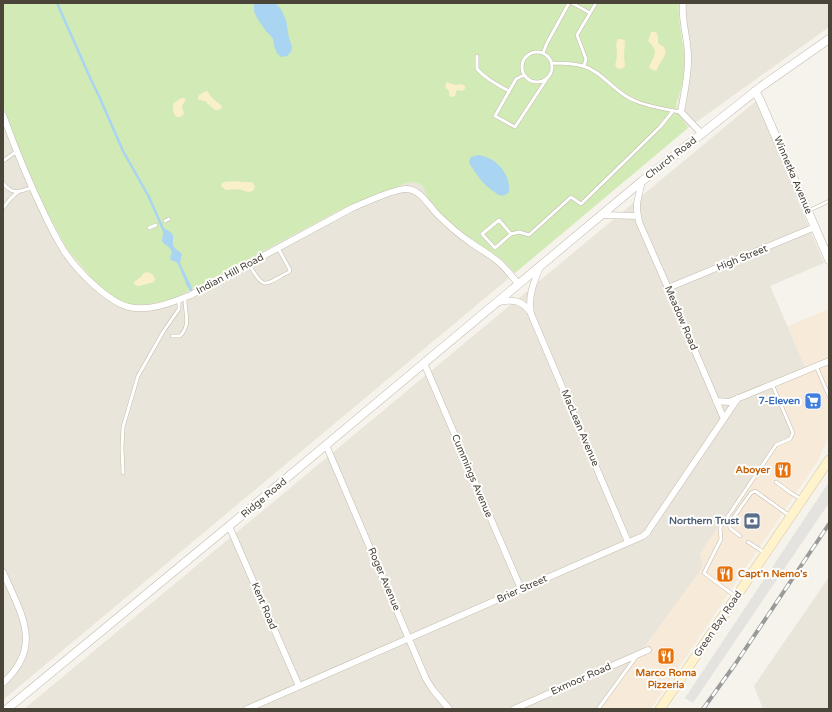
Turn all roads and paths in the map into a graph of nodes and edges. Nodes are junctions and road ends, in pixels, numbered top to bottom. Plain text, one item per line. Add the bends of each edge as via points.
1 (570, 3) edge
2 (596, 3) edge
3 (683, 3) edge
4 (590, 13) junction
5 (829, 39) edge
6 (543, 53) junction
7 (477, 56) dead end
8 (552, 63) junction
9 (584, 66) junction
10 (524, 75) junction
11 (546, 80) junction
12 (509, 91) junction
13 (755, 91) junction
14 (673, 110) junction
15 (681, 112) junction
16 (3, 116) edge
17 (702, 134) junction
18 (17, 151) junction
19 (3, 161) edge
20 (642, 181) junction
21 (3, 183) edge
22 (32, 188) junction
23 (18, 192) junction
24 (829, 201) edge
25 (3, 208) edge
26 (808, 211) junction
27 (602, 215) junction
28 (637, 216) junction
29 (169, 219) dead end
30 (165, 221) dead end
31 (156, 225) dead end
32 (815, 227) junction
33 (149, 228) dead end
34 (511, 234) junction
35 (488, 241) junction
36 (278, 248) junction
37 (494, 248) junction
38 (480, 249) junction
39 (828, 256) edge
40 (495, 260) junction
41 (249, 264) junction
42 (540, 267) junction
43 (518, 284) junction
44 (668, 288) junction
45 (182, 299) junction
46 (498, 302) junction
47 (532, 314) junction
48 (172, 336) dead end
49 (829, 361) edge
50 (424, 363) junction
51 (816, 366) junction
52 (772, 384) junction
53 (829, 396) edge
54 (738, 398) junction
55 (716, 401) junction
56 (724, 419) junction
57 (326, 445) junction
58 (829, 460) edge
59 (124, 473) dead end
60 (776, 482) dead end
61 (803, 499) junction
62 (791, 517) junction
63 (229, 526) junction
64 (740, 536) dead end
65 (628, 542) junction
66 (748, 542) dead end
67 (766, 554) junction
68 (3, 572) edge
69 (521, 590) junction
70 (737, 597) junction
71 (409, 638) junction
72 (648, 650) dead end
73 (638, 654) junction
74 (3, 683) edge
75 (299, 686) junction
76 (8, 709) edge
77 (247, 709) edge
78 (449, 709) edge
79 (514, 709) edge
80 (598, 709) edge
81 (660, 709) edge

1 - 4 lane
1 - 6 lane
2 - 4 lane
3 - 15 street via 688,56
4 - 9 lane via 577,35 586,59
5 - 13 street, Church Road
6 - 8 lane
6 - 10 lane via 534,52 524,59
7 - 12 lane via 477,69
8 - 9 lane
8 - 11 lane via 552,73
9 - 14 lane via 633,101
10 - 11 lane via 531,82
10 - 12 lane via 516,79
11 - 12 lane via 515,127 495,116
13 - 17 street, Church Road
13 - 26 street, Winnetka Avenue
14 - 15 lane
14 - 34 lane via 660,127 580,204 571,197 529,235 519,232
15 - 17 street
16 - 18 street, Indian Hill Road
17 - 20 street, Church Road
18 - 19 lane
18 - 22 street, Indian Hill Road
20 - 27 street, Church Road
20 - 28 street, Meadow Road
21 - 23 lane via 10,190
22 - 23 lane
22 - 45 street, Indian Hill Road via 65,252 100,291 120,304 139,308 162,306
23 - 25 lane
24 - 26 lane
26 - 32 street, Winnetka Avenue
27 - 28 street
27 - 42 street, Church Road
28 - 44 street, Meadow Road
29 - 30 lane
31 - 33 lane
32 - 39 street, Winnetka Avenue
32 - 44 street, High Street
34 - 35 lane via 499,220 482,234
34 - 37 lane
35 - 37 lane
35 - 38 lane
36 - 38 street, Indian Hill Road via 352,208 400,189 407,189 419,194 458,233
36 - 41 street, Indian Hill Road
36 - 41 lane via 290,270 272,282 261,282
37 - 40 lane
38 - 40 street, Indian Hill Road
40 - 43 street, Indian Hill Road
41 - 45 street, Indian Hill Road
42 - 43 street, Church Road
42 - 47 street, MacLean Avenue via 530,297
43 - 46 street, Ridge Road
44 - 55 street, Meadow Road
45 - 48 lane via 187,319 185,331 180,336
45 - 59 lane via 179,309 138,376 124,427
46 - 47 street, MacLean Avenue via 518,302
46 - 50 street, Ridge Road
47 - 65 street, MacLean Avenue
49 - 51 street
50 - 57 street, Ridge Road
50 - 69 street, Cummings Avenue
51 - 52 street
51 - 53 lane
52 - 54 street
52 - 70 lane via 793,433 790,439 776,445 720,528 721,539 704,573
54 - 55 street via 729,402
54 - 56 street, Brier Street
55 - 56 street, Meadow Road
56 - 65 street, Brier Street via 647,533
57 - 63 street, Ridge Road
57 - 71 street, Roger Avenue
58 - 61 main road, Green Bay Road
60 - 61 lane
61 - 62 main road, Green Bay Road
62 - 64 lane via 755,491 730,524 730,528
62 - 67 main road, Green Bay Road
63 - 75 street, Kent Road
63 - 76 street, Ridge Road
65 - 69 street, Brier Street
66 - 67 lane
67 - 70 main road, Green Bay Road
68 - 74 street via 22,617 26,641 25,651 17,669
69 - 71 street, Brier Street
70 - 81 main road, Green Bay Road
71 - 75 street, Brier Street
71 - 78 street, Roger Avenue via 426,679
72 - 73 street, Exmoor Road
73 - 79 street, Exmoor Road
73 - 80 lane
75 - 77 street, Brier Street

